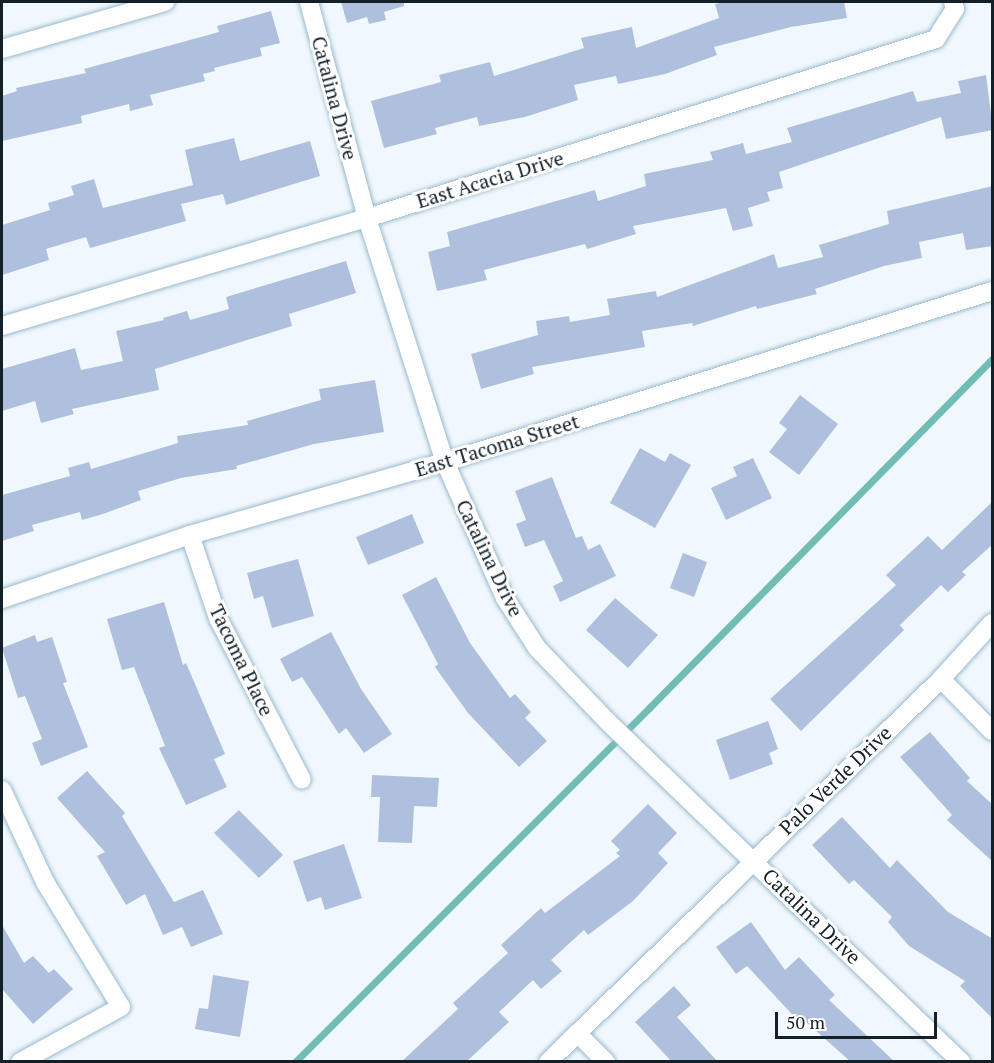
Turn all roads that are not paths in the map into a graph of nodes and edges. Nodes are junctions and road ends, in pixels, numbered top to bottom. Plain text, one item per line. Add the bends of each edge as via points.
1 (165, 2) edge
2 (309, 2) edge
3 (953, 2) edge
4 (2, 49) edge
5 (367, 218) junction
6 (993, 291) edge
7 (2, 326) edge
8 (445, 462) junction
9 (190, 536) junction
10 (2, 599) edge
11 (993, 623) edge
12 (940, 679) junction
13 (993, 730) edge
14 (302, 780) dead end
15 (2, 790) edge
16 (754, 858) junction
17 (577, 1033) junction
18 (20, 1062) edge
19 (548, 1062) edge
20 (606, 1062) edge
21 (961, 1062) edge

1 - 4 street
2 - 5 street, Catalina Drive
3 - 5 street, East Acacia Drive via 955,9 936,39
5 - 7 street, East Acacia Drive
5 - 8 street, Catalina Drive
6 - 8 street, East Tacoma Street
8 - 9 street, East Tacoma Street
8 - 16 street, Catalina Drive via 505,598 537,648 607,721
9 - 10 street, East Tacoma Street
9 - 14 street, Tacoma Place via 218,618
11 - 12 street, Palo Verde Drive
12 - 13 street
12 - 16 street, Palo Verde Drive
15 - 18 street via 45,882 121,1007
16 - 17 street, Palo Verde Drive
16 - 21 street, Catalina Drive
17 - 19 street, Palo Verde Drive
17 - 20 street

